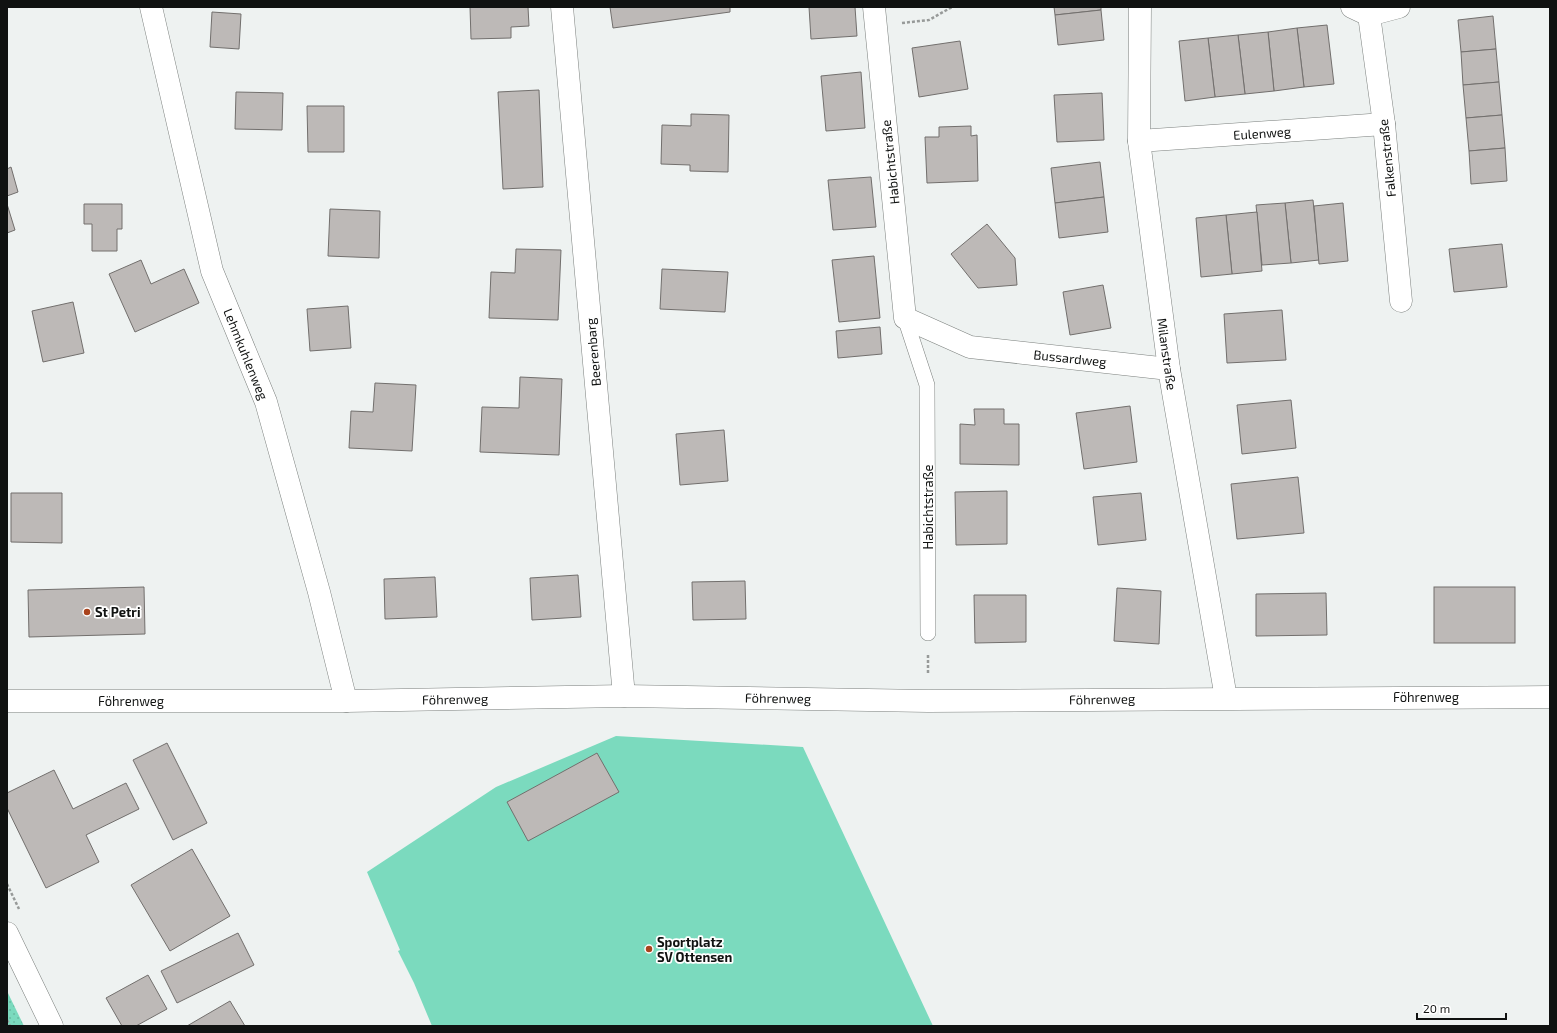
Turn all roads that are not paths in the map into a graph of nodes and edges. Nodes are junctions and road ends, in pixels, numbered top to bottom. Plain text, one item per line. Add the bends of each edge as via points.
1 (151, 7) edge
2 (562, 7) edge
3 (1140, 7) edge
4 (1399, 7) edge
5 (1360, 11) edge
6 (875, 16) edge
7 (1384, 124) junction
8 (1139, 142) junction
9 (1401, 301) dead end
10 (905, 318) junction
11 (1169, 369) junction
12 (928, 633) road end
13 (624, 696) junction
14 (1550, 697) edge
15 (1226, 698) junction
16 (7, 701) edge
17 (346, 701) junction
18 (7, 934) edge
19 (52, 1026) edge

1 - 17 street, Lehmkuhlenweg via 212,271 266,402 320,592
2 - 13 street, Beerenbarg
3 - 8 street, Milanstraße
4 - 5 street, Falkenstraße
5 - 7 street, Falkenstraße
6 - 10 street, Habichtstraße
7 - 8 street, Eulenweg
7 - 9 street, Falkenstraße
8 - 11 street, Milanstraße
10 - 11 street, Bussardweg via 970,347
10 - 12 lane, Habichtstraße via 927,385
11 - 15 street, Milanstraße
13 - 15 street, Föhrenweg via 928,701
13 - 17 street, Föhrenweg
14 - 15 street, Föhrenweg
16 - 17 street, Föhrenweg
18 - 19 street

